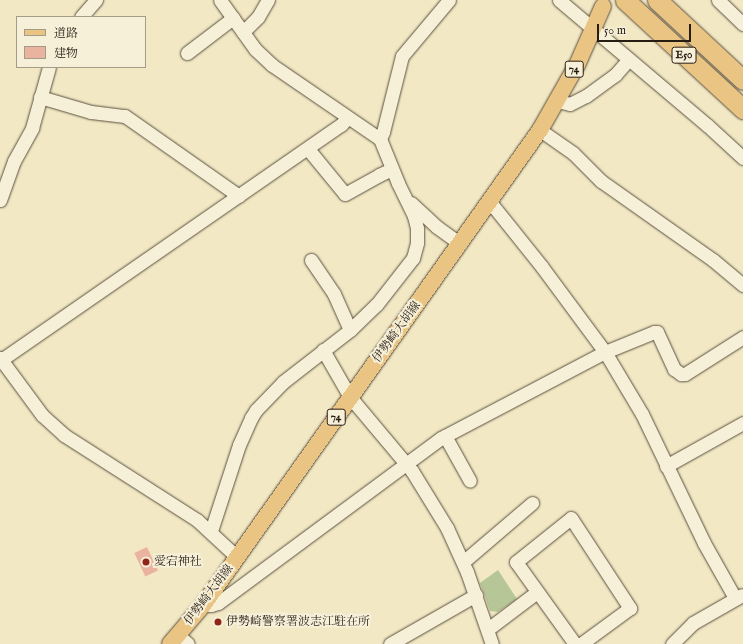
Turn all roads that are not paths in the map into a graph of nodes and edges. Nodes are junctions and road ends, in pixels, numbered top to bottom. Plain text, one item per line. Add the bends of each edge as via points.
1 (96, 0) edge
2 (220, 0) edge
3 (268, 0) edge
4 (449, 0) edge
5 (559, 0) edge
6 (625, 0) edge
7 (657, 0) edge
8 (718, 0) edge
9 (603, 6) dead end
10 (82, 16) edge
11 (233, 18) junction
12 (743, 24) edge
13 (593, 30) junction
14 (243, 32) junction
15 (187, 53) dead end
16 (629, 59) junction
17 (49, 68) edge
18 (743, 80) edge
19 (40, 97) junction
20 (557, 101) junction
21 (743, 109) edge
22 (347, 118) junction
23 (540, 130) junction
24 (380, 139) junction
25 (308, 148) junction
26 (743, 158) edge
27 (392, 169) junction
28 (239, 196) junction
29 (407, 199) junction
30 (0, 200) edge
31 (490, 202) junction
32 (460, 244) junction
33 (311, 260) dead end
34 (743, 285) edge
35 (350, 330) junction
36 (743, 337) edge
37 (323, 350) junction
38 (605, 352) junction
39 (1, 359) edge
40 (350, 397) junction
41 (743, 423) edge
42 (445, 436) junction
43 (406, 463) junction
44 (666, 466) junction
45 (470, 481) dead end
46 (532, 503) dead end
47 (211, 531) junction
48 (237, 557) junction
49 (463, 562) junction
50 (538, 592) junction
51 (476, 595) junction
52 (739, 596) edge
53 (204, 604) junction
54 (488, 629) junction
55 (179, 641) edge
56 (390, 644) edge
57 (492, 644) edge
58 (575, 644) edge
59 (581, 644) edge
60 (672, 644) edge

1 - 10 street
2 - 11 street
3 - 14 street via 258,17
4 - 24 street via 402,56
5 - 13 street
6 - 21 highway, E50
7 - 18 highway, E50
8 - 12 street
9 - 13 main road, 伊勢崎大胡線 / 74
11 - 14 street
11 - 15 street
13 - 16 street
13 - 20 main road, 伊勢崎大胡線 / 74
14 - 22 street via 272,65
16 - 20 street via 615,75 586,96 570,104
16 - 26 street
17 - 19 street
19 - 28 street via 91,112 124,116
19 - 30 street via 32,128 14,162
20 - 23 main road, 伊勢崎大胡線 / 74
22 - 24 street
22 - 25 street via 342,125
23 - 31 main road, 伊勢崎大胡線 / 74
23 - 34 street via 573,153 601,181 713,260
24 - 27 street
25 - 27 street via 345,194
25 - 28 street
27 - 29 street
28 - 39 street
29 - 32 street via 437,228
29 - 35 street via 417,228 416,252 386,294
31 - 32 main road, 伊勢崎大胡線 / 74
31 - 38 street
32 - 40 main road, 伊勢崎大胡線 / 74
33 - 35 street via 334,294
35 - 37 street
36 - 38 street via 685,374 674,369 657,332
37 - 40 street
37 - 47 street via 283,382 251,418 239,445
38 - 42 street
38 - 44 street via 642,414
39 - 47 street via 42,415 64,436
40 - 43 street
40 - 48 main road, 伊勢崎大胡線 / 74
41 - 44 street
42 - 43 street
42 - 45 street
43 - 49 street via 447,528
43 - 53 street via 218,603
44 - 52 street via 704,543
46 - 49 street
47 - 48 street
48 - 53 main road, 伊勢崎大胡線 / 74
49 - 51 street
50 - 54 street
50 - 58 street
50 - 59 street via 516,562 572,518 630,608
51 - 54 street
51 - 56 street
52 - 60 street via 693,623
53 - 55 main road, 伊勢崎大胡線 / 74
54 - 57 street

